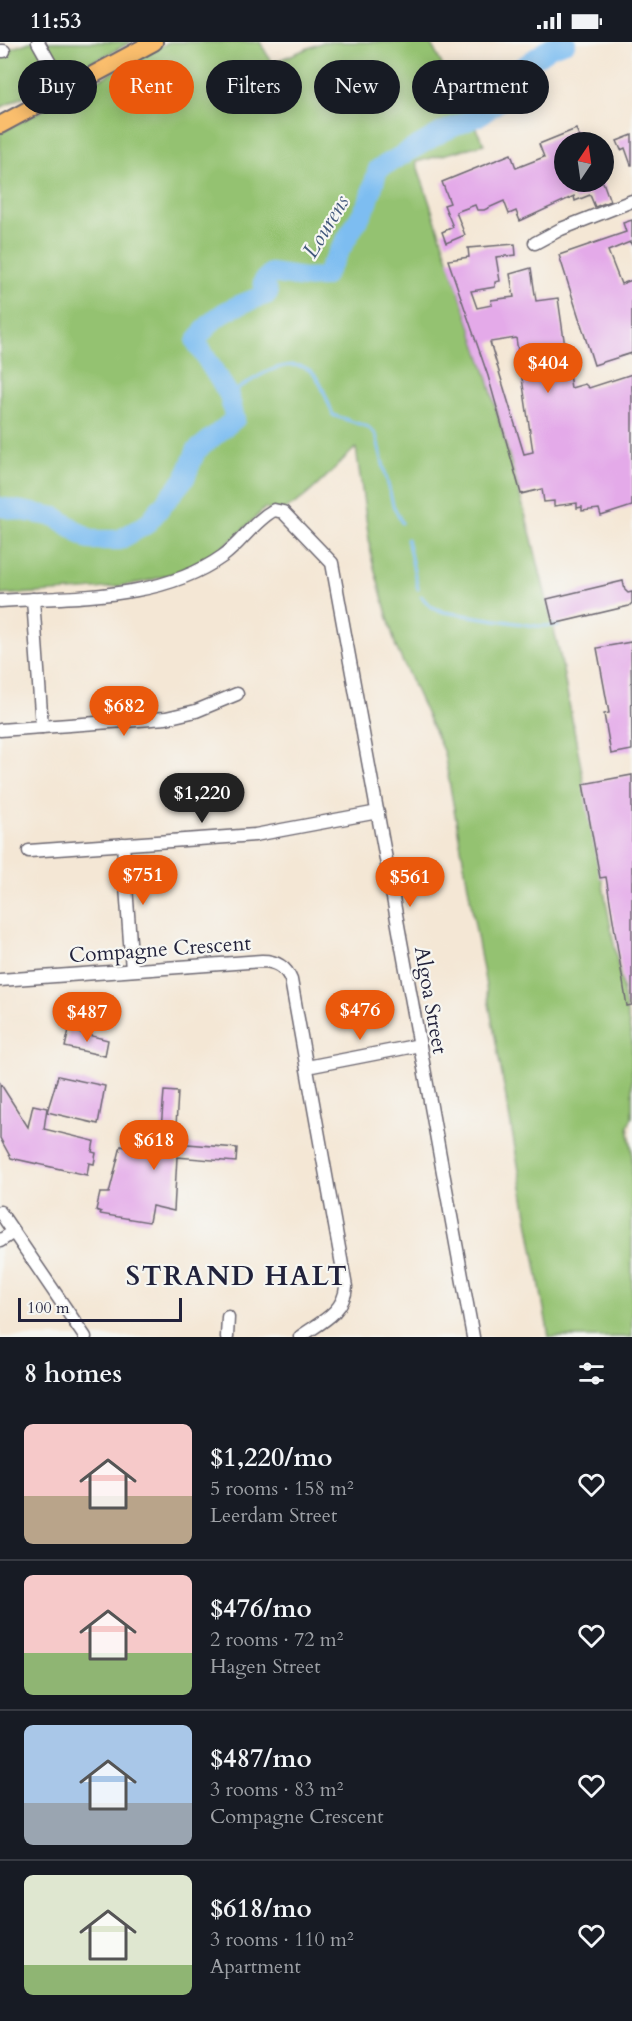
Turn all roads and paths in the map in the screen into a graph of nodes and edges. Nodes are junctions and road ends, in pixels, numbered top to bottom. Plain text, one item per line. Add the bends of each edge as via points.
1 (38, 42) edge
2 (154, 42) edge
3 (48, 60) edge
4 (97, 73) edge
5 (20, 114) edge
6 (0, 125) edge
7 (632, 201) edge
8 (535, 243) dead end
9 (33, 599) junction
10 (0, 601) edge
11 (237, 694) dead end
12 (42, 727) junction
13 (0, 730) edge
14 (378, 812) junction
15 (123, 844) junction
16 (28, 851) dead end
17 (132, 970) junction
18 (0, 981) edge
19 (420, 1045) junction
20 (307, 1067) junction
21 (0, 1212) edge
22 (14, 1232) junction
23 (0, 1241) edge
24 (228, 1317) dead end
25 (84, 1337) edge
26 (227, 1337) edge
27 (300, 1337) edge
28 (473, 1337) edge

1 - 3 street
2 - 4 main road
5 - 6 main road
7 - 8 street
9 - 10 street
9 - 12 street
9 - 14 street, Algoa Street via 117,593 167,582 223,555 270,512 283,512 334,568
11 - 12 street via 166,718
12 - 13 street
14 - 15 street via 255,835
14 - 19 street, Algoa Street
15 - 16 street
15 - 17 street
17 - 18 street, Compagne Crescent
17 - 20 street, Compagne Crescent via 277,963 291,980
19 - 20 street
19 - 28 street, Algoa Street
20 - 27 street, Compagne Crescent via 346,1287 344,1301 336,1312
21 - 22 street
22 - 23 street
22 - 25 street
24 - 26 street

